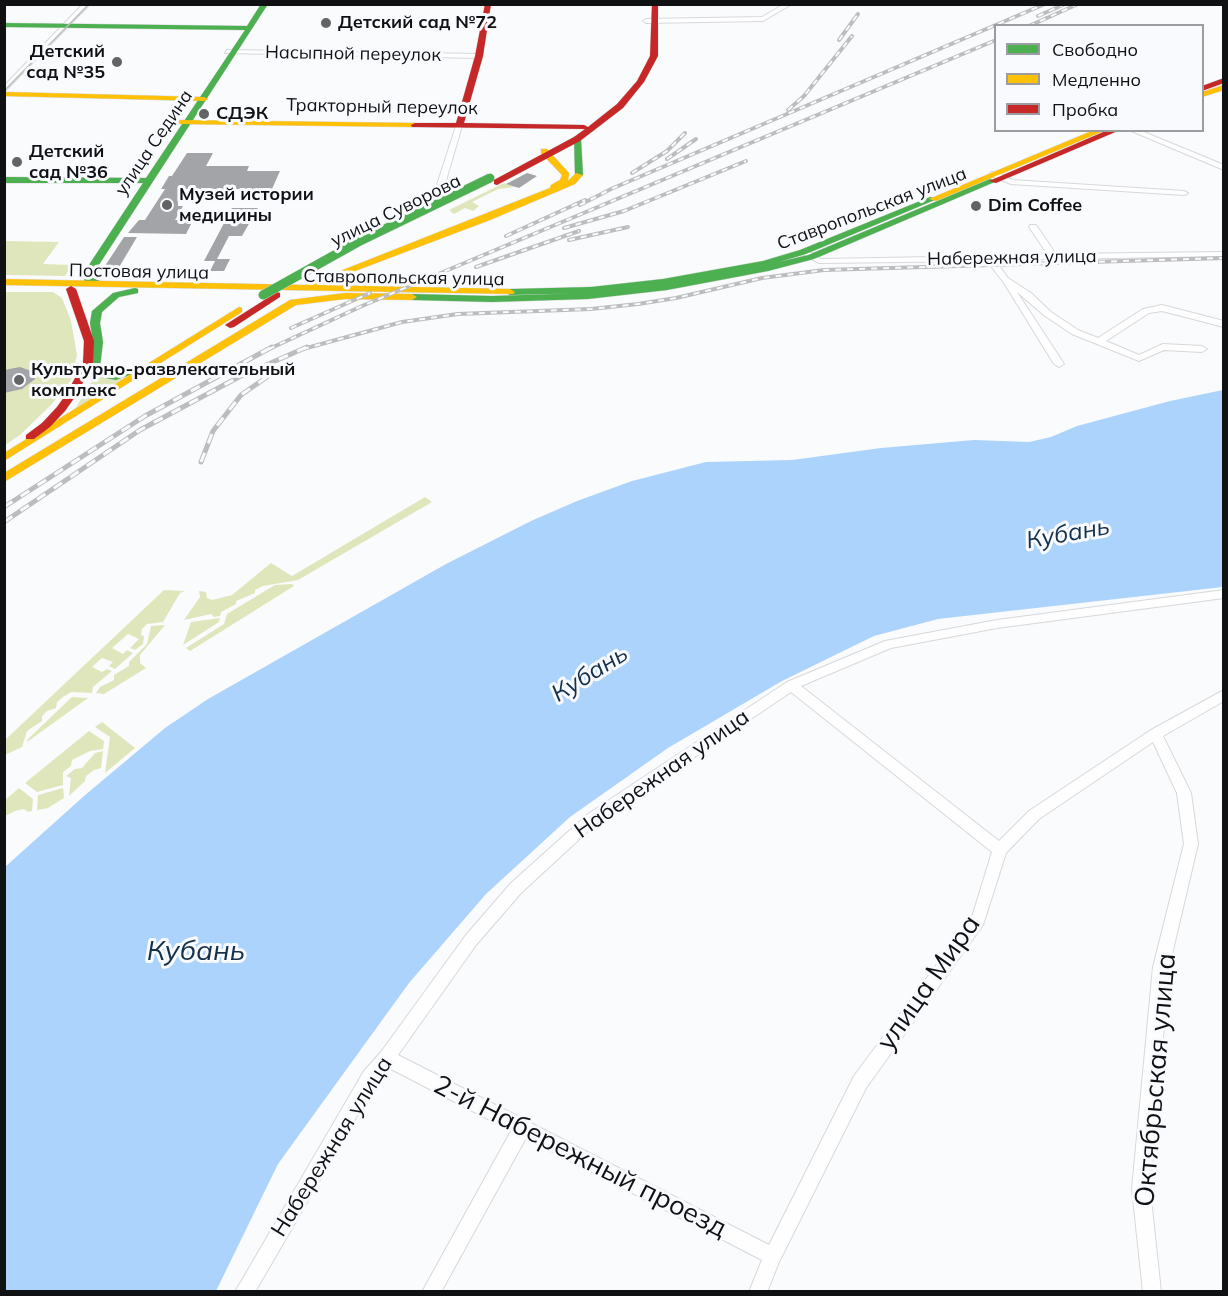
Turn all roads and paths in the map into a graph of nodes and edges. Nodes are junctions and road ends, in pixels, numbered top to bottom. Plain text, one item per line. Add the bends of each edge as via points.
1 (87, 4) edge
2 (259, 4) edge
3 (266, 4) edge
4 (488, 4) edge
5 (646, 4) edge
6 (655, 4) edge
7 (789, 4) edge
8 (651, 21) junction
9 (4, 25) edge
10 (66, 26) junction
11 (247, 28) junction
12 (231, 52) junction
13 (479, 56) junction
14 (1224, 80) edge
15 (1224, 87) edge
16 (1204, 89) edge
17 (4, 90) edge
18 (4, 94) edge
19 (1204, 95) edge
20 (200, 99) junction
21 (185, 122) junction
22 (459, 126) junction
23 (548, 127) junction
24 (1097, 132) edge
25 (1111, 132) edge
26 (1137, 132) edge
27 (580, 133) junction
28 (546, 153) junction
29 (529, 165) junction
30 (1224, 168) edge
31 (569, 174) junction
32 (998, 176) junction
33 (4, 180) edge
34 (493, 180) junction
35 (145, 181) junction
36 (1184, 193) dead end
37 (438, 194) dead end
38 (1033, 227) dead end
39 (807, 254) junction
40 (1224, 255) edge
41 (1054, 257) junction
42 (385, 258) junction
43 (988, 258) junction
44 (1005, 280) junction
45 (4, 282) edge
46 (112, 285) junction
47 (72, 286) junction
48 (248, 287) joint
49 (4, 288) edge
50 (298, 288) junction
51 (138, 290) junction
52 (373, 291) junction
53 (274, 293) joint
54 (345, 296) junction
55 (1224, 324) edge
56 (1099, 341) junction
57 (1202, 349) dead end
58 (170, 358) junction
59 (153, 364) junction
60 (1059, 364) dead end
61 (4, 457) edge
62 (4, 472) edge
63 (4, 478) edge
64 (1224, 594) edge
65 (791, 685) junction
66 (1224, 695) edge
67 (1156, 734) junction
68 (1000, 850) junction
69 (387, 1058) junction
70 (522, 1128) junction
71 (772, 1256) junction
72 (244, 1292) edge
73 (431, 1292) edge
74 (758, 1292) edge
75 (1152, 1292) edge

1 - 10 street
2 - 11 main road, улица Седина
3 - 11 main road, улица Седина
4 - 13 main road
5 - 8 main road, улица Суворова
6 - 8 main road, улица Суворова
7 - 8 street via 763,19
8 - 27 main road, улица Суворова via 643,64 617,99
9 - 10 main road
10 - 11 main road
10 - 17 street
11 - 12 main road, улица Седина
12 - 13 street, Насыпной переулок
12 - 20 main road, улица Седина
13 - 22 main road
14 - 16 main road
15 - 19 main road
18 - 20 main road
20 - 21 main road, улица Седина
21 - 22 main road, Тракторный переулок
21 - 35 main road, улица Седина
22 - 23 main road, Тракторный переулок
22 - 37 street
23 - 27 main road, Тракторный переулок
23 - 27 main road, Тракторный переулок
24 - 32 main road, Ставропольская улица
25 - 32 main road, Ставропольская улица
26 - 30 street
27 - 28 main road, улица Суворова
27 - 31 main road
28 - 29 main road, улица Суворова
28 - 31 main road
28 - 34 main road, улица Суворова
29 - 31 main road
29 - 34 main road, улица Суворова
31 - 42 main road, улица Суворова via 543,194
32 - 36 street via 1011,182
32 - 39 main road, Ставропольская улица
33 - 35 main road
34 - 58 main road, улица Суворова, bridge via 321,262
35 - 46 main road, улица Седина via 86,276 90,281
35 - 47 main road, улица Седина
38 - 41 street
39 - 43 street, Набережная улица via 819,261
39 - 52 main road, Ставропольская улица via 632,286 510,293
39 - 54 main road, Ставропольская улица via 777,266 610,294 492,299
40 - 41 street, Набережная улица
41 - 43 street, Набережная улица
42 - 50 main road
42 - 52 main road, Ставропольская улица via 350,280 353,288
43 - 44 street
44 - 56 street via 1075,332
44 - 60 street
45 - 47 main road, Постовая улица
46 - 47 main road, Постовая улица
46 - 48 main road, Постовая улица
47 - 49 main road, Постовая улица
47 - 51 main road, Постовая улица
47 - 61 main road via 89,341 88,363 61,409
48 - 50 main road, Ставропольская улица
50 - 52 main road, Ставропольская улица
51 - 53 main road, Постовая улица
51 - 59 main road via 116,295 97,311 95,367 99,374 120,377
53 - 54 main road, Ставропольская улица
54 - 63 main road via 303,300 283,307
55 - 56 street via 1162,308 1146,311
56 - 57 street via 1139,358 1163,347
58 - 59 main road, улица Суворова
58 - 62 main road, улица Суворова
59 - 61 main road, улица Суворова
64 - 65 street, Набережная улица via 997,624 889,644
65 - 68 street
65 - 69 street, Набережная улица via 593,818 552,853 471,940
66 - 67 street, улица Мира
67 - 68 street, улица Мира via 1034,815
67 - 75 street, Октябрьская улица via 1184,793 1191,844 1161,967 1141,1189
68 - 71 street, улица Мира via 978,920 860,1082
69 - 70 street, 2-й Набережный проезд
69 - 72 street, Набережная улица via 370,1077
70 - 71 street, 2-й Набережный проезд
70 - 73 street
71 - 74 street, улица Мира

